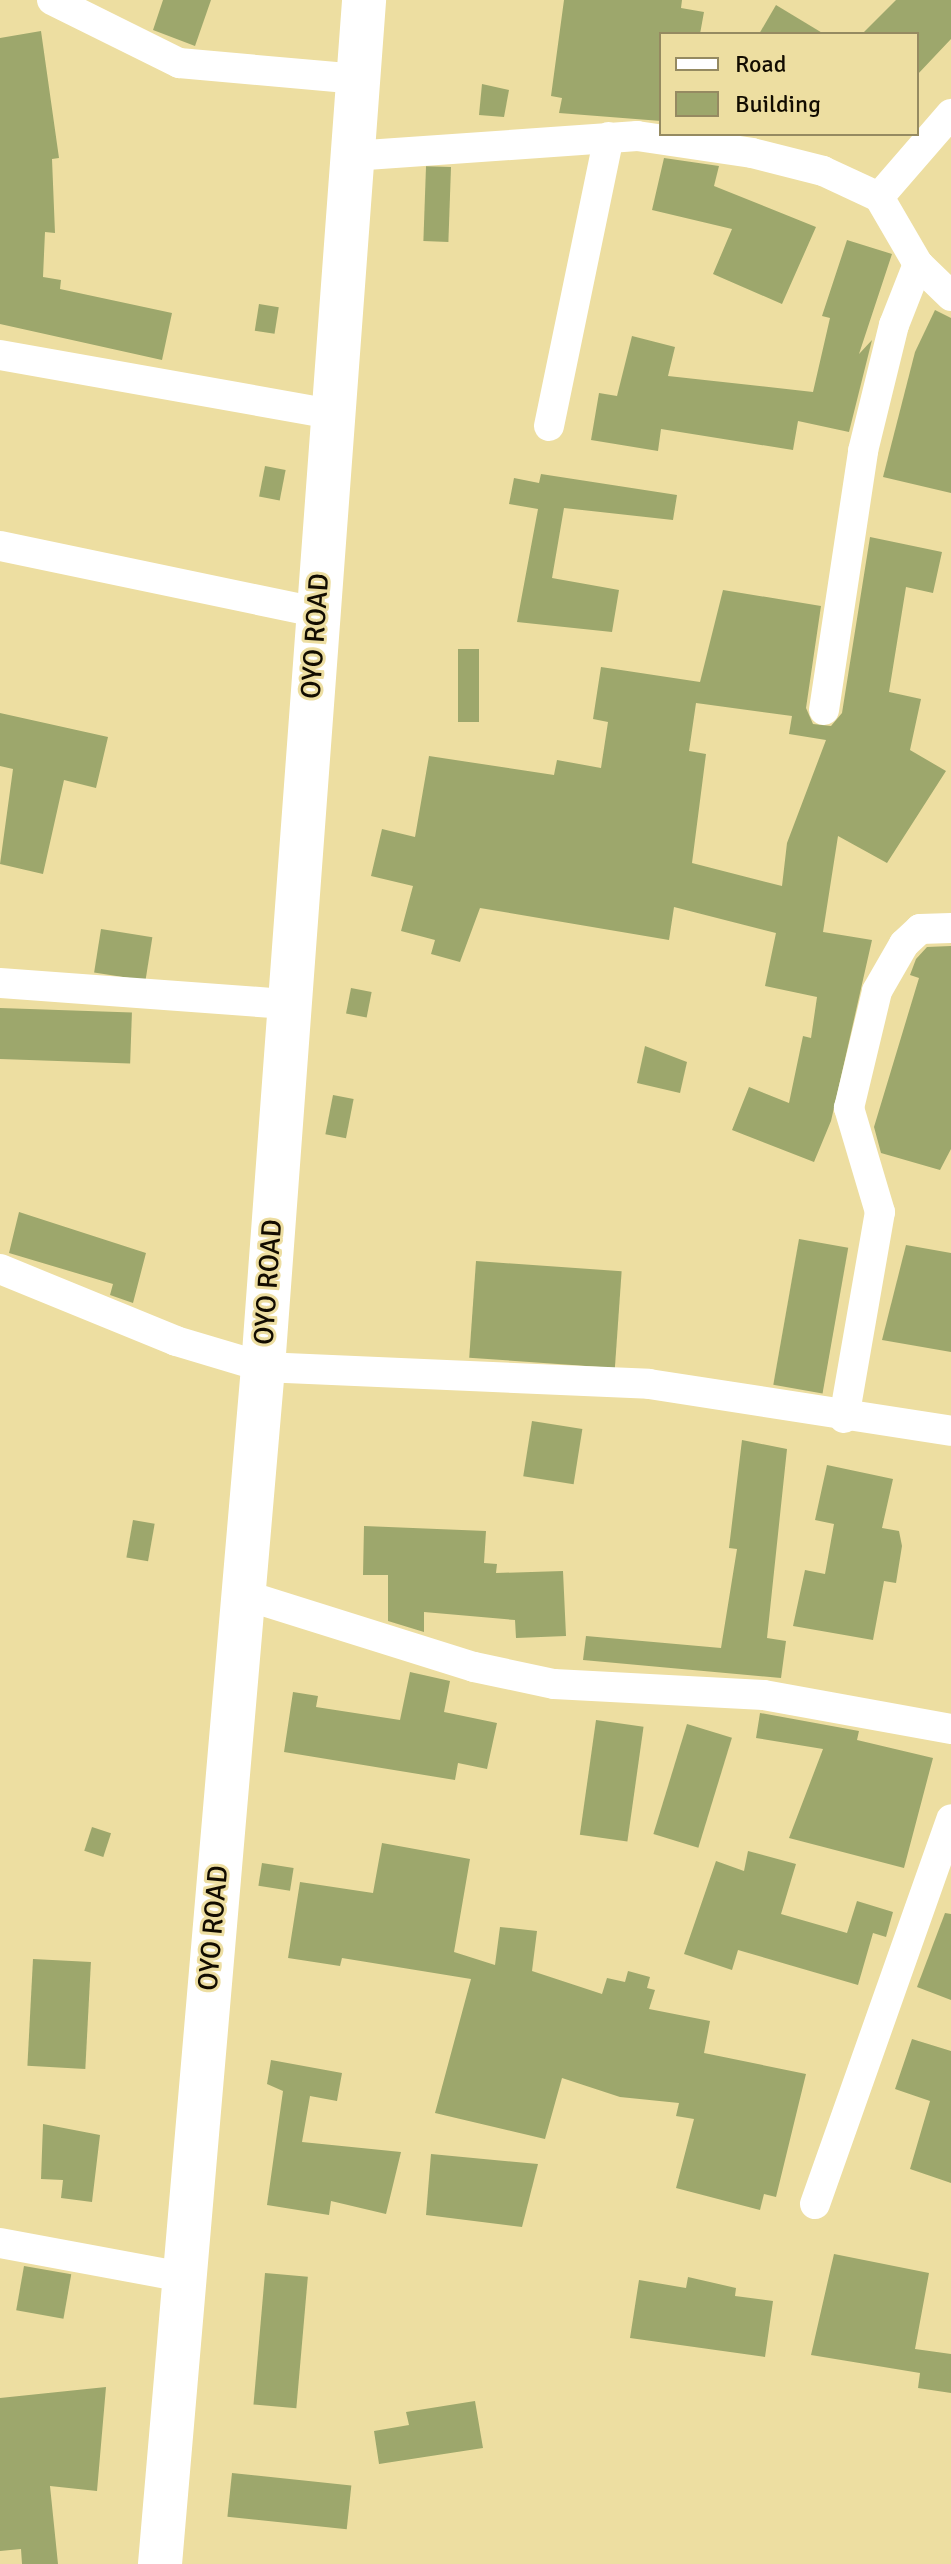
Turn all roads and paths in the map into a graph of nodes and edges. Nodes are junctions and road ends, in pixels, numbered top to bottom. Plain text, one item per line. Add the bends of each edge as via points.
1 (52, 0) edge
2 (364, 0) edge
3 (358, 79) junction
4 (951, 114) edge
5 (609, 137) junction
6 (352, 156) junction
7 (879, 197) junction
8 (918, 264) junction
9 (951, 296) edge
10 (0, 355) edge
11 (330, 414) junction
12 (549, 426) dead end
13 (0, 546) edge
14 (317, 612) junction
15 (824, 710) dead end
16 (951, 928) edge
17 (0, 983) edge
18 (287, 1004) junction
19 (0, 1269) edge
20 (263, 1367) junction
21 (844, 1418) junction
22 (951, 1431) edge
23 (241, 1594) junction
24 (951, 1729) edge
25 (951, 1819) edge
26 (815, 2204) dead end
27 (0, 2243) edge
28 (183, 2277) junction
29 (160, 2564) edge

1 - 3 street via 179,63
2 - 3 highway, OYO ROAD
3 - 6 highway, OYO ROAD
4 - 7 street
5 - 6 street
5 - 7 street via 752,153 823,171
5 - 12 street
6 - 11 highway, OYO ROAD
7 - 8 street
8 - 9 street
8 - 15 street via 894,325 863,451
10 - 11 street
11 - 14 highway, OYO ROAD
13 - 14 street
14 - 18 highway, OYO ROAD
16 - 21 street via 920,929 904,944 877,991 849,1108 880,1212
17 - 18 street
18 - 20 highway, OYO ROAD
19 - 20 street via 176,1341
20 - 21 street via 649,1384
20 - 23 highway, OYO ROAD
21 - 22 street
23 - 24 street via 474,1667 554,1684 764,1695
23 - 28 highway, OYO ROAD
25 - 26 street
27 - 28 street
28 - 29 highway, OYO ROAD

